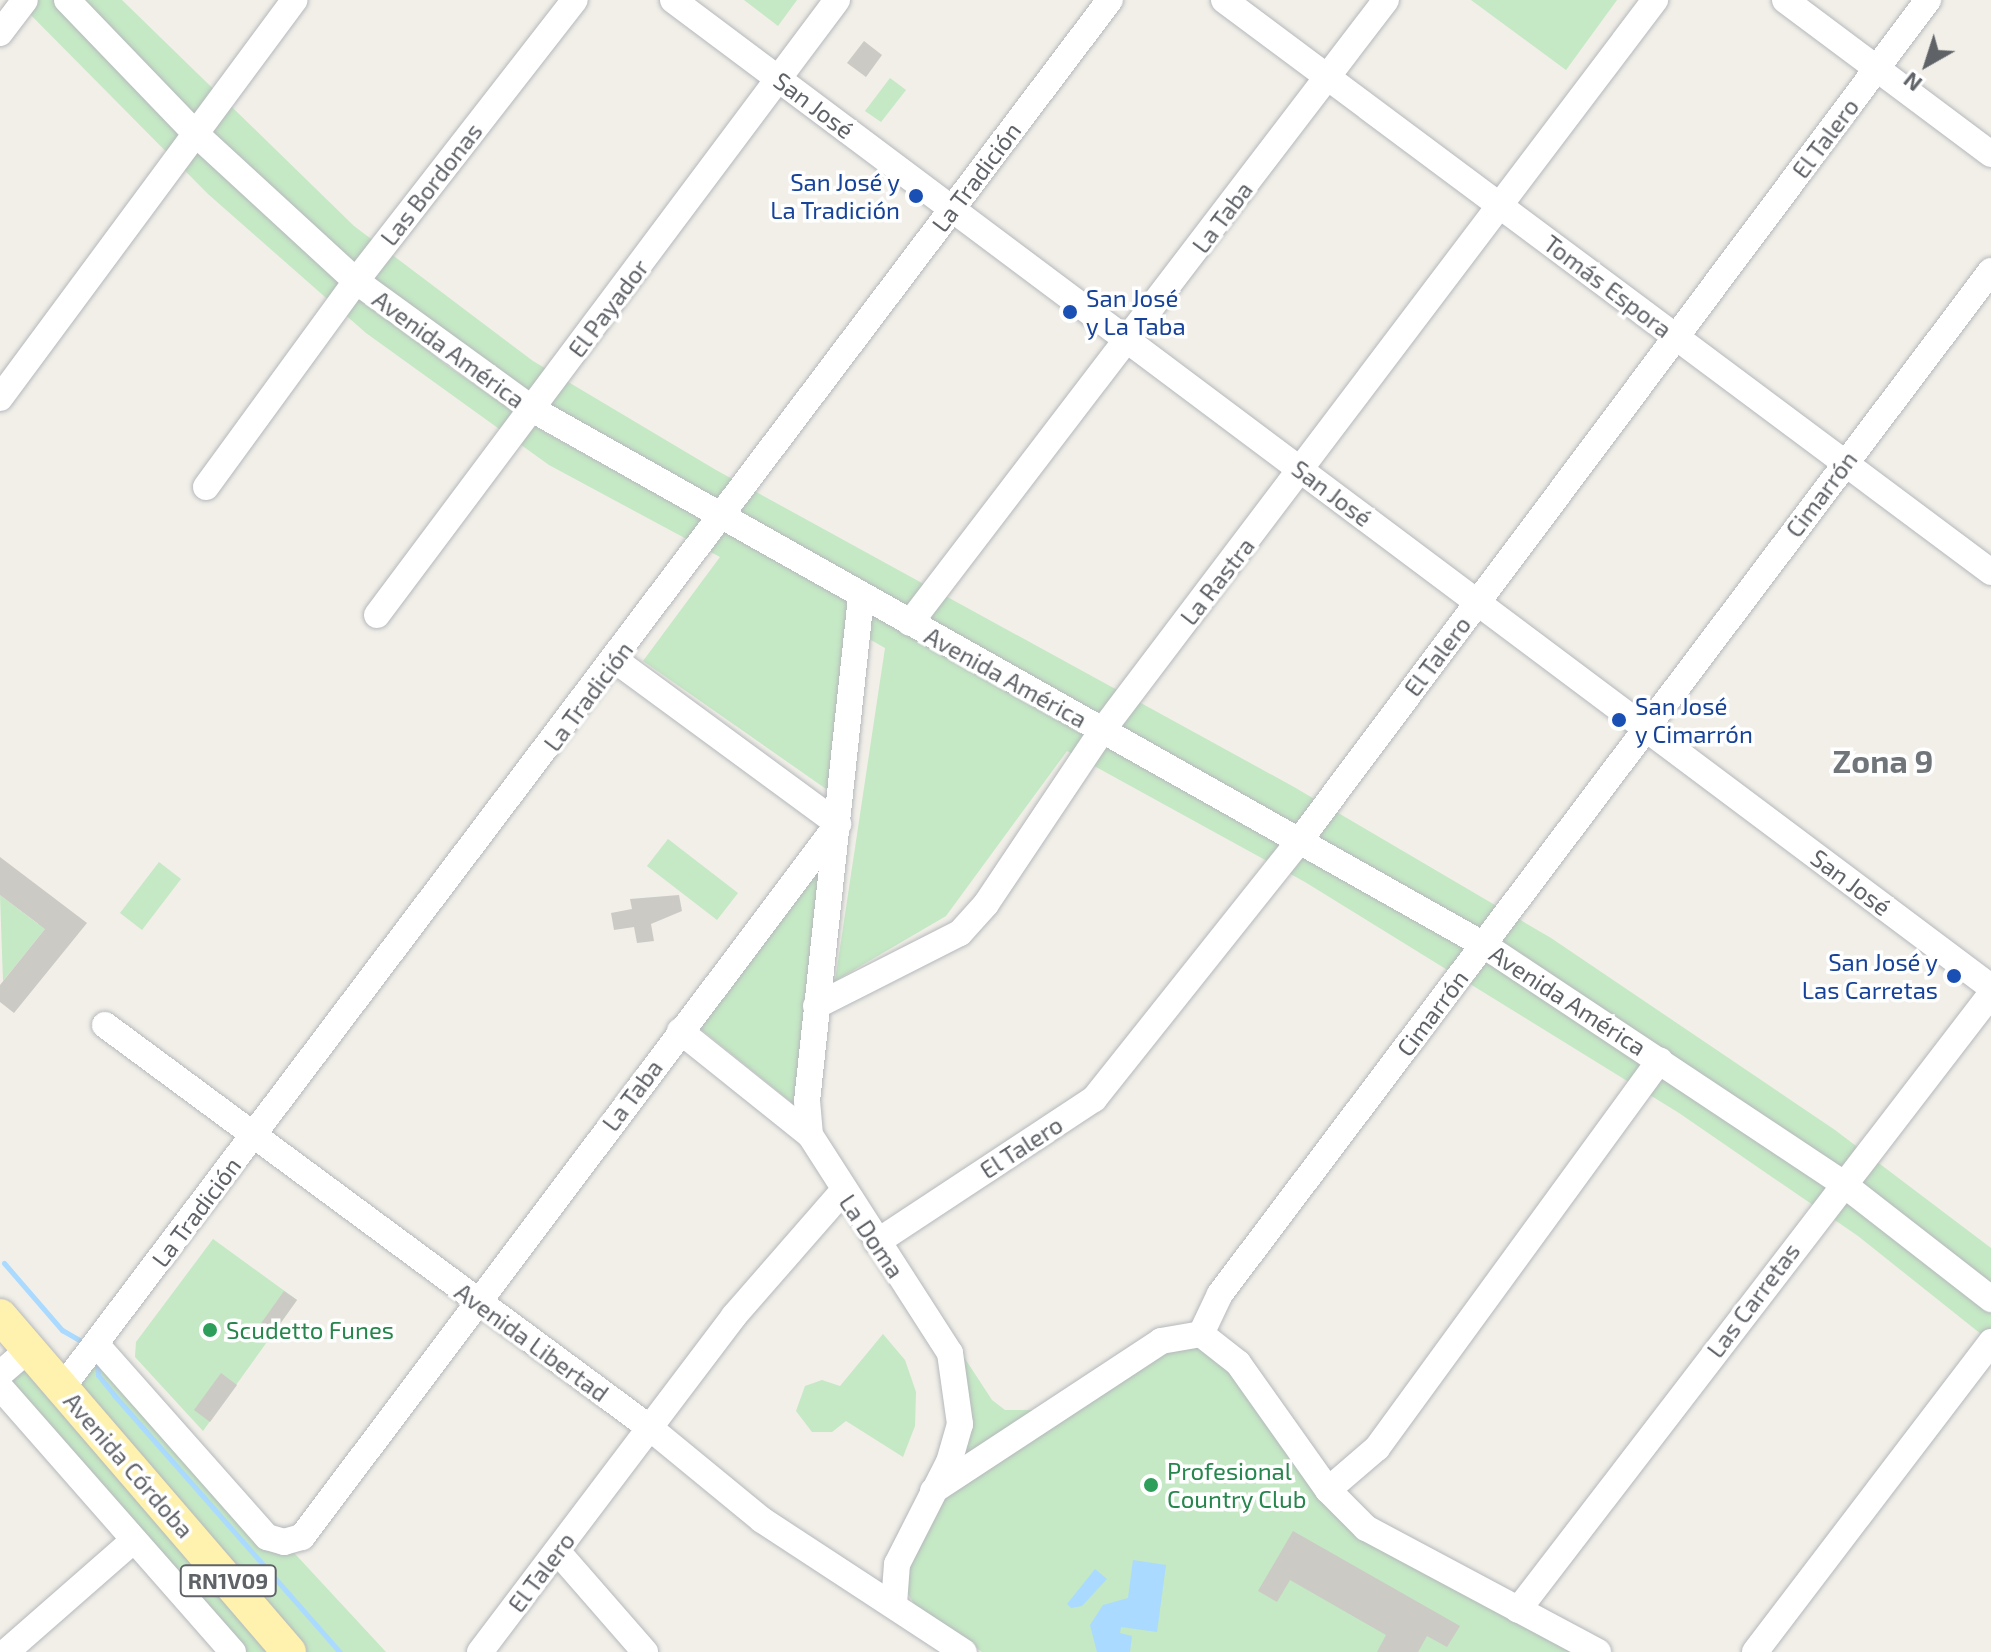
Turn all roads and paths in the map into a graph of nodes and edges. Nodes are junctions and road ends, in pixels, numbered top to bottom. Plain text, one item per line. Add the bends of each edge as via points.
1 (25, 0) edge
2 (67, 0) edge
3 (295, 0) edge
4 (575, 0) edge
5 (673, 0) edge
6 (837, 0) edge
7 (1110, 0) edge
8 (1224, 0) edge
9 (1386, 0) edge
10 (1655, 0) edge
11 (1785, 0) edge
12 (1928, 0) edge
13 (0, 33) edge
14 (1877, 69) junction
15 (1328, 77) junction
16 (779, 79) junction
17 (196, 134) junction
18 (1991, 154) edge
19 (1501, 206) junction
20 (952, 208) junction
21 (1991, 271) edge
22 (356, 281) junction
23 (1676, 337) junction
24 (1129, 341) junction
25 (0, 398) edge
26 (532, 409) junction
27 (1845, 463) junction
28 (1303, 471) junction
29 (206, 487) dead end
30 (721, 521) junction
31 (1991, 572) edge
32 (861, 597) junction
33 (1478, 602) junction
34 (377, 615) dead end
35 (910, 623) junction
36 (615, 660) junction
37 (1645, 727) junction
38 (1102, 731) junction
39 (838, 824) junction
40 (1300, 840) junction
41 (1484, 945) junction
42 (1991, 987) edge
43 (1991, 994) edge
44 (816, 1006) junction
45 (105, 1025) dead end
46 (680, 1031) junction
47 (1660, 1060) junction
48 (810, 1135) junction
49 (252, 1137) junction
50 (1842, 1183) junction
51 (842, 1192) junction
52 (877, 1242) junction
53 (1991, 1299) edge
54 (477, 1302) junction
55 (0, 1316) edge
56 (1201, 1334) junction
57 (1991, 1342) edge
58 (96, 1344) junction
59 (29, 1349) junction
60 (0, 1374) edge
61 (0, 1387) edge
62 (62, 1388) junction
63 (650, 1428) junction
64 (1328, 1490) junction
65 (933, 1491) junction
66 (134, 1540) junction
67 (557, 1551) junction
68 (894, 1604) junction
69 (1518, 1610) junction
70 (6, 1652) edge
71 (233, 1652) edge
72 (289, 1652) edge
73 (480, 1652) edge
74 (645, 1652) edge
75 (964, 1652) edge
76 (1598, 1652) edge
77 (1755, 1652) edge

1 - 13 street
2 - 17 street, Avenida América
3 - 17 street
4 - 22 street, Las Bordonas
5 - 16 street, San José
6 - 16 street, El Payador
7 - 20 street, La Tradición
8 - 15 street, Tomás Espora
9 - 15 street, La Taba
10 - 19 street, La Rastra
11 - 14 street
12 - 14 street, El Talero
14 - 18 street
14 - 23 street, El Talero
15 - 19 street, Tomás Espora
15 - 24 street, La Taba
16 - 20 street, San José
16 - 26 street, El Payador
17 - 22 street, Avenida América
17 - 25 street
19 - 23 street, Tomás Espora
19 - 28 street, La Rastra
20 - 24 street, San José
20 - 30 street, La Tradición
21 - 27 street, Cimarrón
22 - 26 street, Avenida América
22 - 29 street, Las Bordonas
23 - 27 street, Tomás Espora
23 - 33 street, El Talero
24 - 28 street, San José
24 - 35 street, La Taba
26 - 30 street, Avenida América
26 - 34 street, El Payador
27 - 31 street, Tomás Espora
27 - 37 street, Cimarrón
28 - 33 street, San José
28 - 38 street, La Rastra
30 - 32 street, Avenida América
30 - 36 street, La Tradición
32 - 35 street, Avenida América
32 - 39 street
33 - 37 street, San José
33 - 40 street, El Talero
35 - 38 street, Avenida América
36 - 39 street
36 - 49 street, La Tradición
37 - 41 street, Cimarrón
37 - 42 street, San José
38 - 40 street, Avenida América
38 - 44 street, La Rastra via 986,904 960,933
39 - 44 street
39 - 46 street, La Taba
40 - 41 street, Avenida América
40 - 52 street, El Talero via 1094,1099
41 - 47 street, Avenida América
41 - 56 street, Cimarrón via 1220,1294
43 - 50 street, Las Carretas
44 - 48 street via 807,1101
45 - 49 street, Avenida Libertad
46 - 48 street, La Doma
46 - 54 street, La Taba
47 - 50 street, Avenida América
47 - 64 street via 1377,1448
48 - 51 street, La Doma
49 - 54 street, Avenida Libertad
49 - 58 street, La Tradición
50 - 53 street, Avenida América
50 - 69 street, Las Carretas
51 - 52 street, La Doma
51 - 63 street, El Talero via 734,1316
52 - 65 street, La Doma via 950,1353 959,1386 960,1424
54 - 58 street, La Taba via 302,1537 284,1542 253,1524
54 - 63 street, Avenida Libertad
55 - 59 main road, Avenida Córdoba / RN1V09
56 - 64 street via 1238,1363
56 - 65 street via 1161,1341
57 - 77 street
58 - 62 street, La Tradición
59 - 60 street
59 - 62 main road, Avenida Córdoba / RN1V09
61 - 66 street
62 - 72 main road, Avenida Córdoba / RN1V09
63 - 67 street, El Talero
63 - 68 street, Avenida Libertad via 762,1520
64 - 69 street via 1384,1540
65 - 68 street via 897,1564
66 - 70 street
66 - 71 street
67 - 73 street, El Talero
67 - 74 street
68 - 75 street, Avenida Libertad
69 - 76 street

